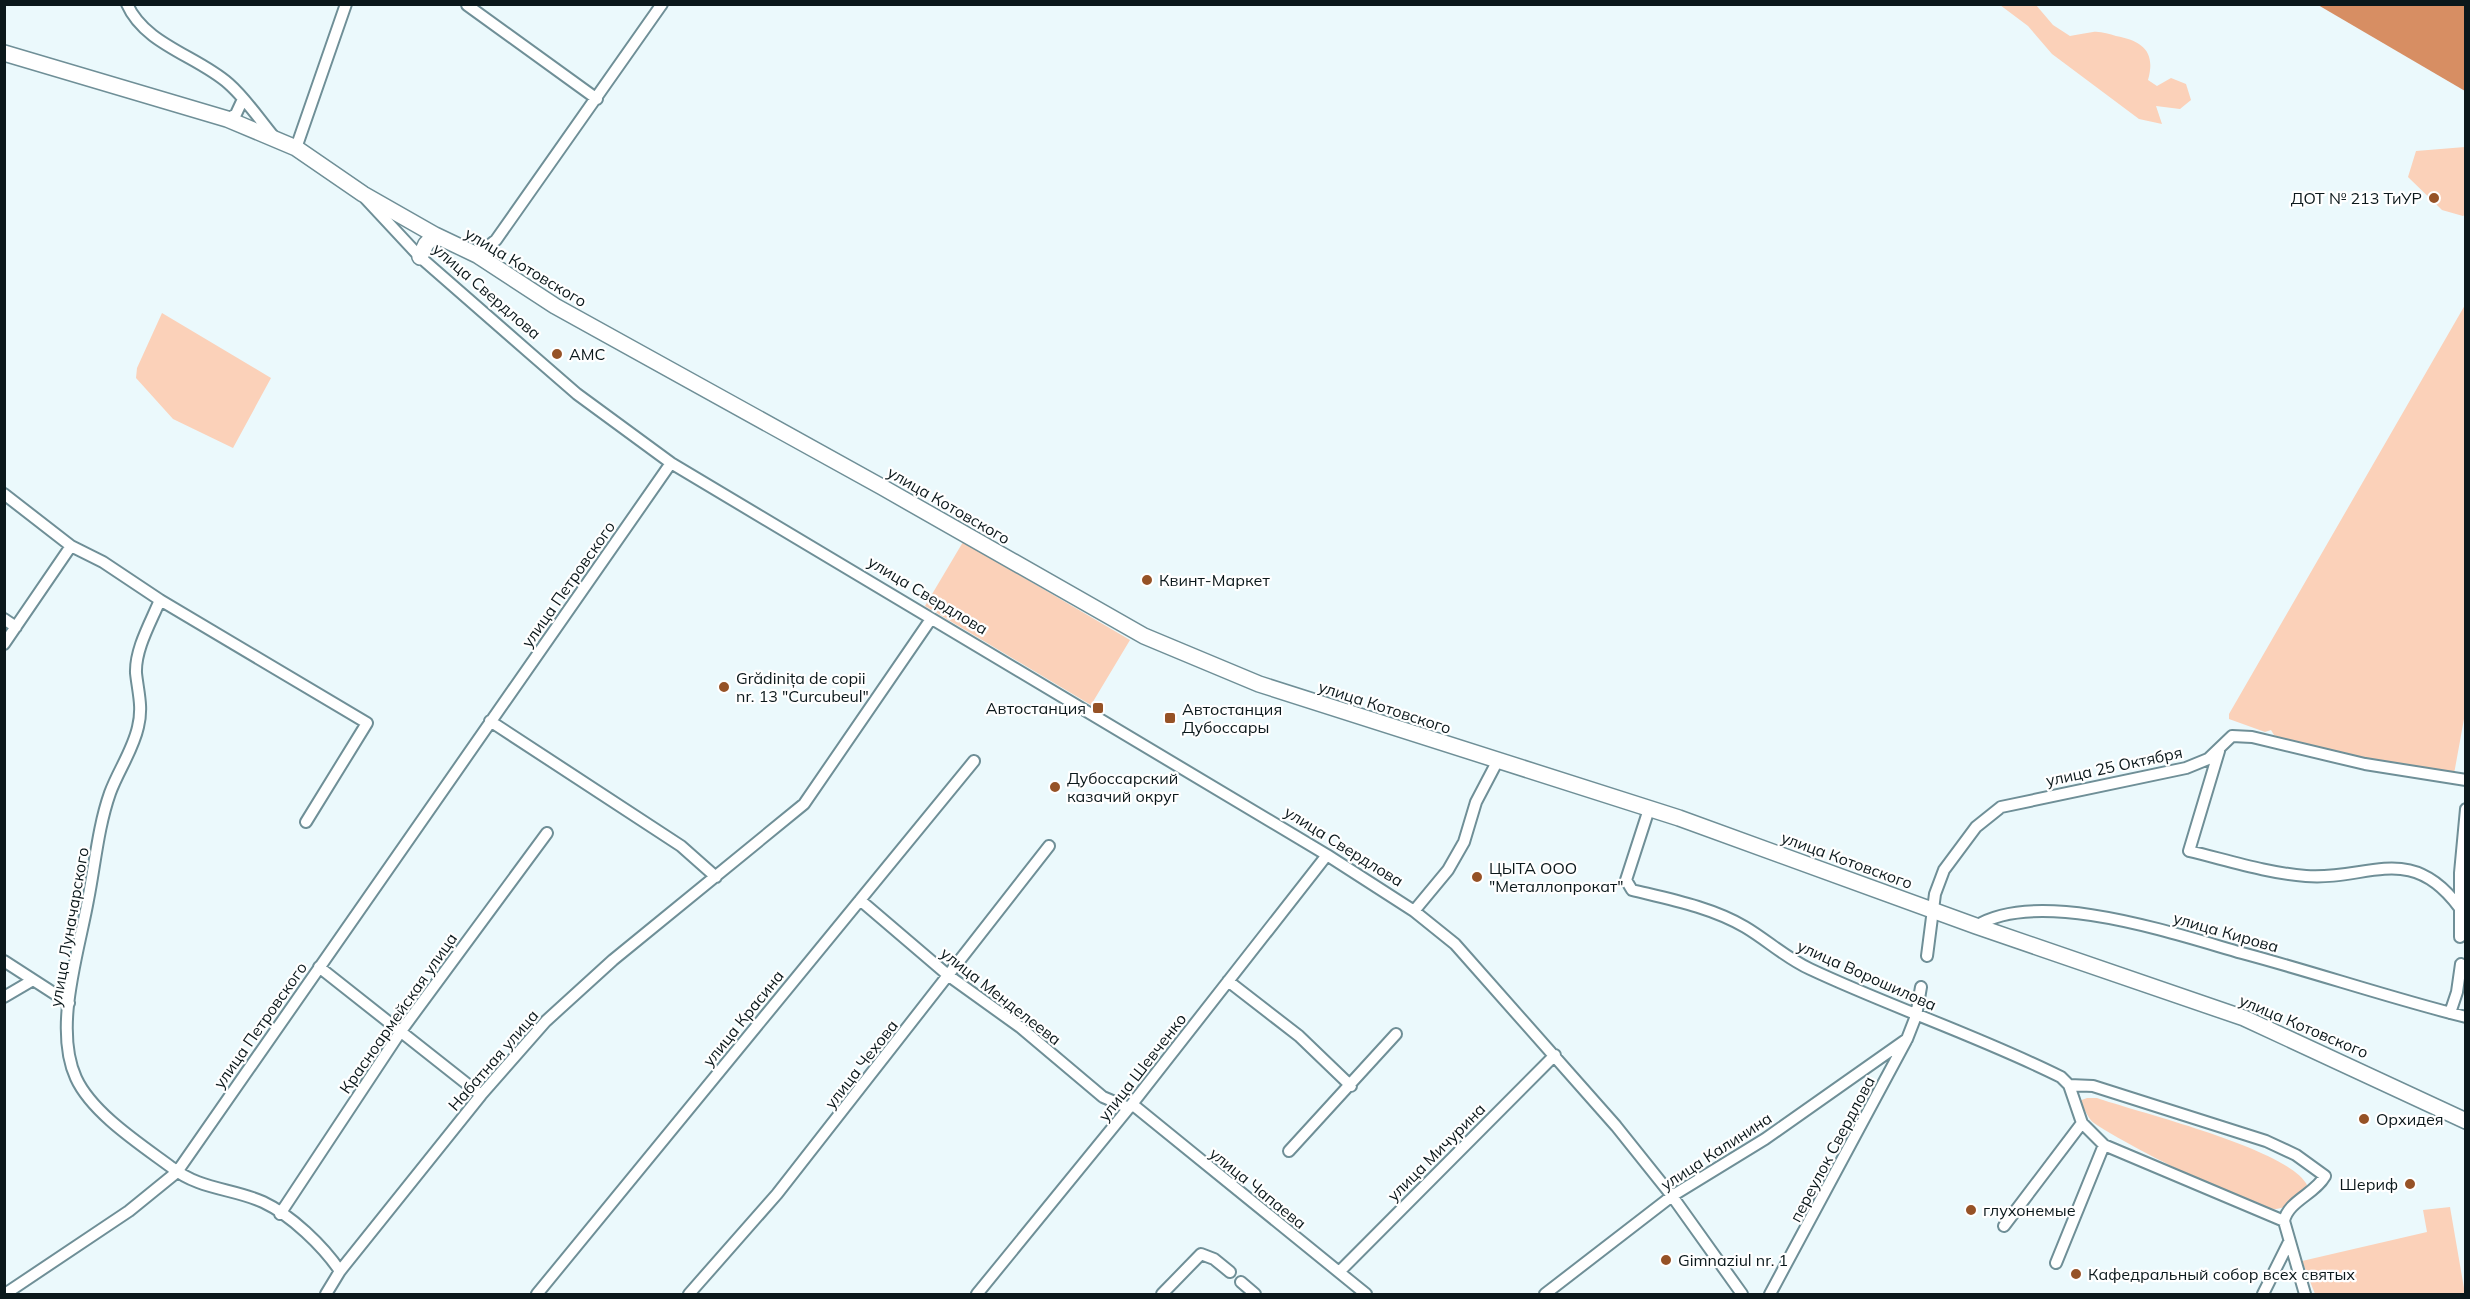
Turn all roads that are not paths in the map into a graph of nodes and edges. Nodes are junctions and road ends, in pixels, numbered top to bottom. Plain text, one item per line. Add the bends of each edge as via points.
1 (127, 4) edge
2 (346, 4) edge
3 (662, 4) edge
4 (467, 5) edge
5 (4, 53) edge
6 (243, 99) junction
7 (597, 99) junction
8 (227, 119) junction
9 (274, 137) junction
10 (296, 148) junction
11 (363, 194) junction
12 (435, 235) junction
13 (477, 255) junction
14 (420, 257) junction
15 (671, 463) junction
16 (4, 494) edge
17 (71, 546) junction
18 (160, 600) junction
19 (4, 619) edge
20 (931, 619) junction
21 (16, 627) junction
22 (4, 645) edge
23 (490, 721) junction
24 (2219, 750) junction
25 (974, 761) dead end
26 (1497, 762) junction
27 (2466, 780) edge
28 (1648, 809) junction
29 (2466, 809) edge
30 (306, 822) dead end
31 (547, 833) dead end
32 (1049, 846) dead end
33 (1327, 855) junction
34 (716, 877) junction
35 (860, 900) junction
36 (2459, 906) junction
37 (1933, 910) junction
38 (1414, 911) junction
39 (1976, 926) junction
40 (2460, 937) dead end
41 (1927, 956) dead end
42 (4, 961) edge
43 (2461, 964) dead end
44 (319, 966) junction
45 (949, 976) junction
46 (33, 980) junction
47 (1228, 981) junction
48 (1921, 987) dead end
49 (4, 997) edge
50 (69, 1003) junction
51 (2450, 1013) junction
52 (1916, 1016) junction
53 (2466, 1017) edge
54 (400, 1031) junction
55 (1396, 1034) dead end
56 (1907, 1039) junction
57 (1555, 1055) junction
58 (2069, 1085) junction
59 (1351, 1086) junction
60 (481, 1095) junction
61 (1131, 1106) junction
62 (2462, 1119) edge
63 (2082, 1123) junction
64 (2466, 1136) edge
65 (2104, 1145) junction
66 (1289, 1151) dead end
67 (177, 1172) junction
68 (1672, 1196) junction
69 (280, 1214) junction
70 (2284, 1221) junction
71 (2004, 1226) dead end
72 (2289, 1242) junction
73 (2056, 1263) dead end
74 (340, 1271) junction
75 (1230, 1272) dead end
76 (1339, 1272) junction
77 (1241, 1282) dead end
78 (542, 1293) edge
79 (5, 1294) edge
80 (326, 1294) edge
81 (689, 1294) edge
82 (977, 1294) edge
83 (1162, 1294) edge
84 (1255, 1294) edge
85 (1366, 1294) edge
86 (1545, 1294) edge
87 (1742, 1294) edge
88 (1770, 1294) edge
89 (2263, 1294) edge
90 (2305, 1294) edge

1 - 6 street via 152,35 211,71
2 - 10 street
3 - 7 street
4 - 7 street
5 - 8 highway, улица Свердлова
6 - 8 street via 236,114
6 - 9 street
7 - 13 street via 496,240
8 - 9 highway, улица Свердлова
9 - 10 highway, улица Свердлова
10 - 11 highway, улица Свердлова
11 - 12 highway, улица Котовского
11 - 14 street, улица Свердлова
12 - 13 highway, улица Котовского
12 - 14 highway
13 - 26 highway, улица Котовского via 555,306 882,487 1124,627 1259,684
14 - 15 street, улица Свердлова via 577,394
15 - 20 street, улица Свердлова
15 - 23 street, улица Петровского
16 - 17 street
17 - 18 street
17 - 21 street
18 - 30 street via 366,723
18 - 50 street, улица Луначарского via 139,654 138,728 110,795
19 - 21 street
20 - 33 street, улица Свердлова
20 - 34 street, Набатная улица via 804,804
21 - 22 street
23 - 34 street via 681,846
23 - 44 street, улица Петровского
24 - 27 street, улица 25 Октября via 2232,735 2252,737 2365,764
24 - 36 street via 2189,851 2308,876 2403,869 2437,884
24 - 37 street, улица 25 Октября via 2186,768 2001,807 1976,827 1944,870
25 - 35 street, улица Красина
26 - 28 highway, улица Котовского
26 - 38 street via 1476,802 1454,861
28 - 37 highway, улица Котовского
28 - 52 street, улица Ворошилова via 1626,880 1632,890 1711,912 1744,926 1807,968
29 - 36 street
31 - 54 street, Красноармейская улица
32 - 45 street, улица Чехова
33 - 38 street, улица Свердлова
33 - 47 street, улица Шевченко
34 - 60 street, Набатная улица via 613,960 546,1021
35 - 45 street, улица Менделеева
35 - 78 street, улица Красина
36 - 40 street
37 - 39 highway, улица Котовского
37 - 41 street, улица 25 Октября
38 - 57 street, улица Свердлова via 1455,944
39 - 51 street, улица Кирова via 2001,914 2052,911 2150,927
39 - 62 highway, улица Котовского via 2244,1018
42 - 46 street
43 - 51 street
44 - 54 street
44 - 67 street, улица Петровского
45 - 61 street, улица Менделеева via 1020,1027 1103,1097
45 - 81 street, улица Чехова via 777,1194
46 - 49 street
46 - 50 street
47 - 59 street via 1299,1036
47 - 61 street, улица Шевченко
48 - 52 street, переулок Свердлова
50 - 67 street, улица Луначарского via 68,1049 76,1078 91,1101
51 - 53 street, улица Кирова
52 - 56 street, переулок Свердлова
52 - 58 street, улица Ворошилова via 1965,1032 2061,1077
54 - 60 street
54 - 69 street, Красноармейская улица
55 - 59 street
56 - 68 street, улица Калинина via 1765,1138
56 - 88 street, переулок Свердлова
57 - 68 street, улица Свердлова
57 - 76 street, улица Мичурина
58 - 63 street
58 - 70 street, улица Ворошилова via 2093,1086 2228,1127 2296,1155 2325,1176 2315,1190 2291,1207
59 - 66 street
60 - 74 street, Набатная улица
61 - 76 street, улица Чапаева
61 - 82 street, улица Шевченко
62 - 64 highway, улица Котовского
63 - 65 street
63 - 71 street
65 - 70 street
65 - 73 street
67 - 69 street, улица Луначарского via 208,1188 264,1202
67 - 79 street, улица Петровского via 129,1211
68 - 86 street, улица Калинина
68 - 87 street, улица Свердлова
69 - 74 street, улица Луначарского via 325,1249
70 - 72 street
72 - 89 street
72 - 90 street
74 - 80 street, Набатная улица
75 - 83 street via 1205,1254
76 - 85 street, улица Чапаева
77 - 84 street

